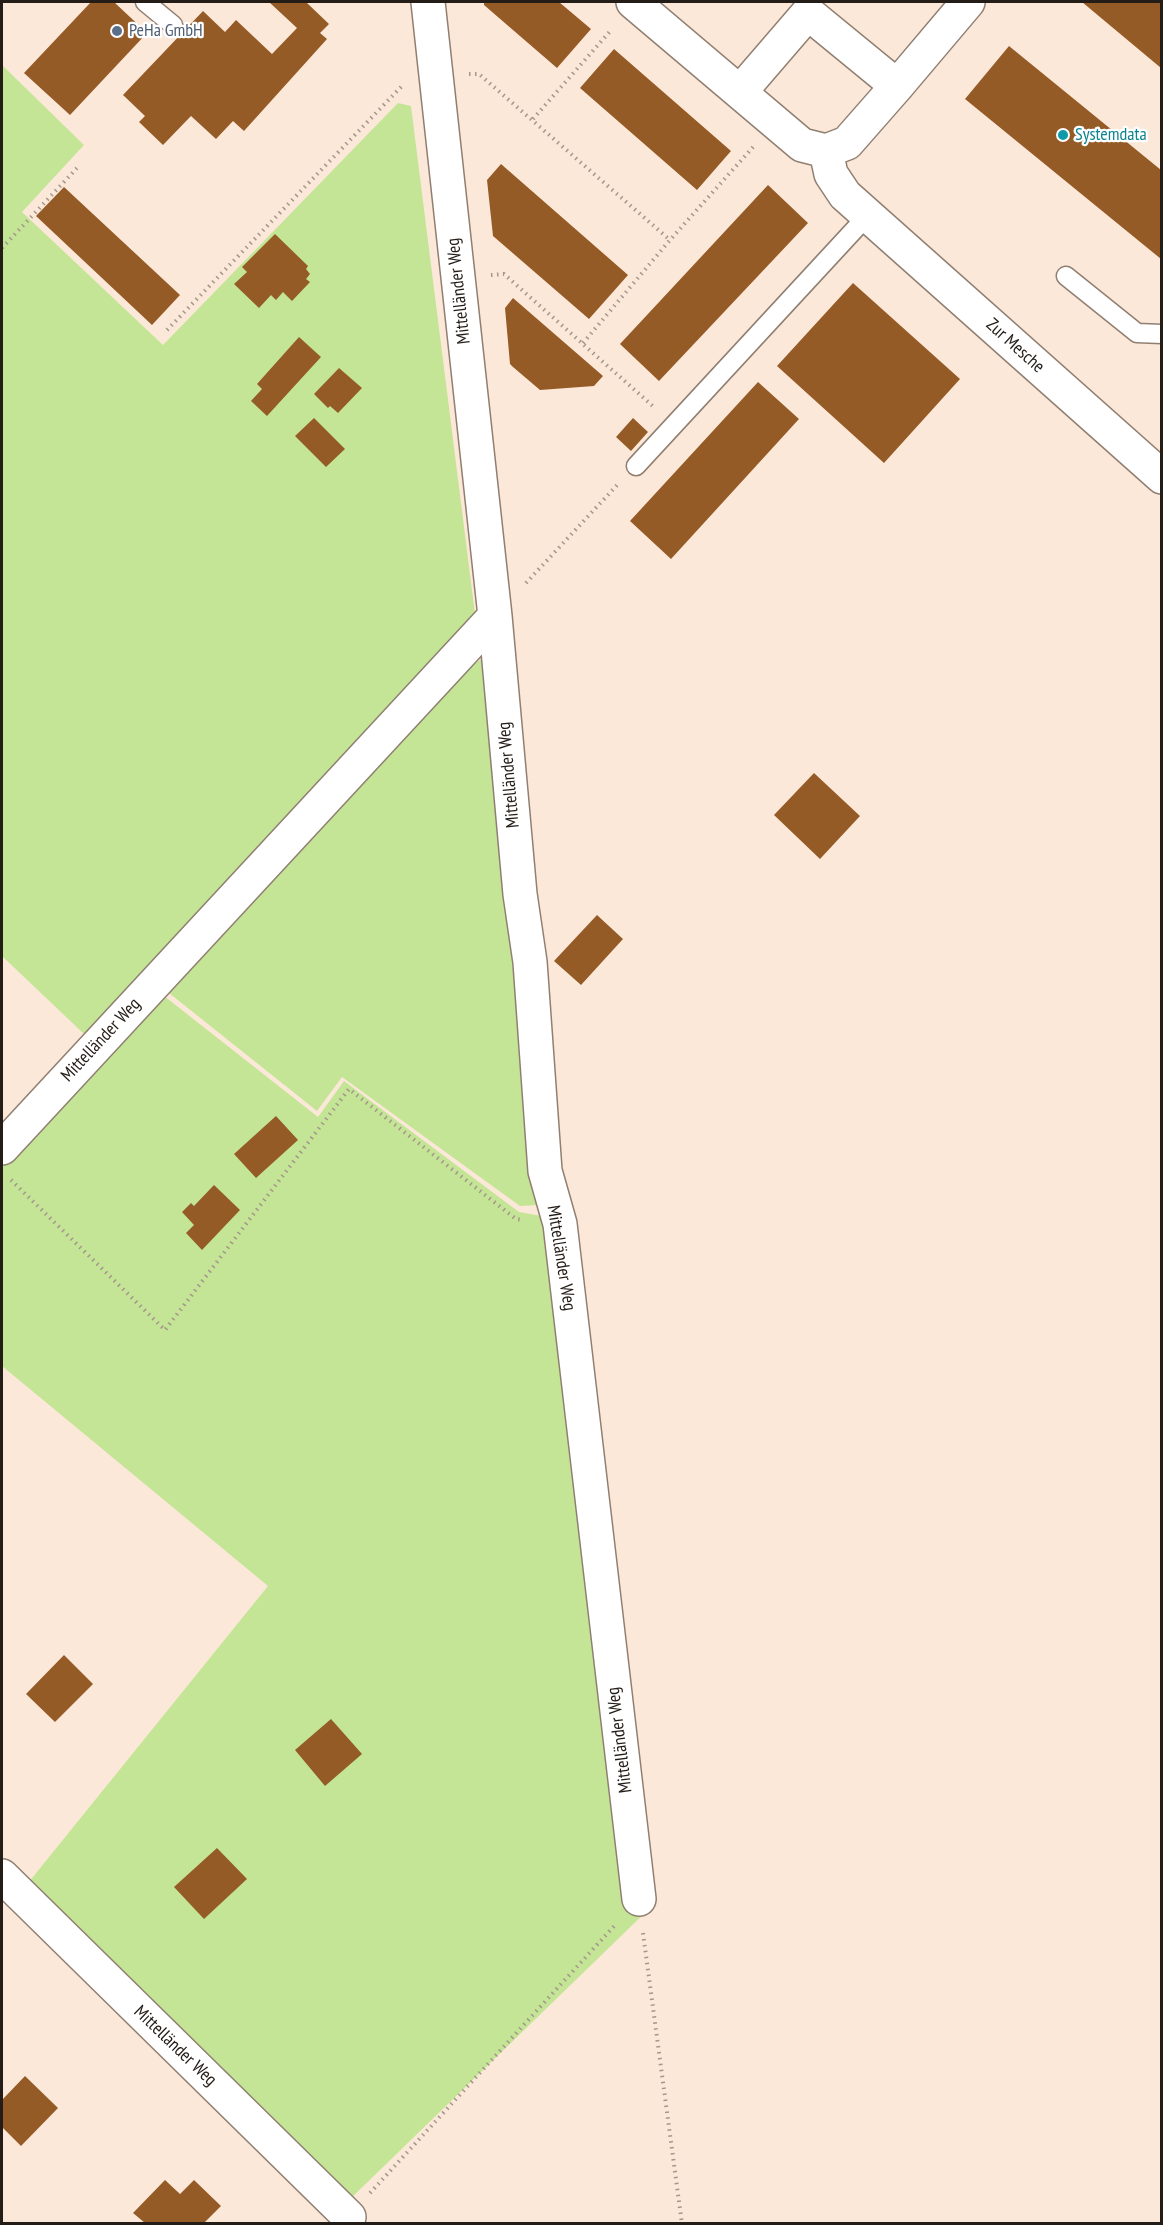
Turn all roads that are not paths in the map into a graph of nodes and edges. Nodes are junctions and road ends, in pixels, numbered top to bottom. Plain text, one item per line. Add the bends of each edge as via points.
1 (145, 2) edge
2 (428, 2) edge
3 (634, 2) edge
4 (968, 2) edge
5 (813, 7) edge
6 (173, 25) dead end
7 (897, 86) junction
8 (740, 92) junction
9 (826, 151) junction
10 (868, 215) junction
11 (1066, 276) dead end
12 (1161, 334) edge
13 (636, 466) road end
14 (1161, 477) edge
15 (495, 616) junction
16 (2, 1148) edge
17 (2, 1876) edge
18 (639, 1899) road end
19 (349, 2217) road end

1 - 6 lane
2 - 15 street, Mittelländer Weg
3 - 8 street
4 - 7 street
5 - 7 street
5 - 8 street
7 - 9 street via 847,143
8 - 9 street via 802,145
9 - 10 street, Zur Mesche via 831,174 845,195
10 - 13 lane
10 - 14 street, Zur Mesche
11 - 12 lane via 1137,333
15 - 16 street, Mittelländer Weg
15 - 18 street, Mittelländer Weg via 520,894 530,962 544,1171 560,1224
17 - 19 street, Mittelländer Weg

